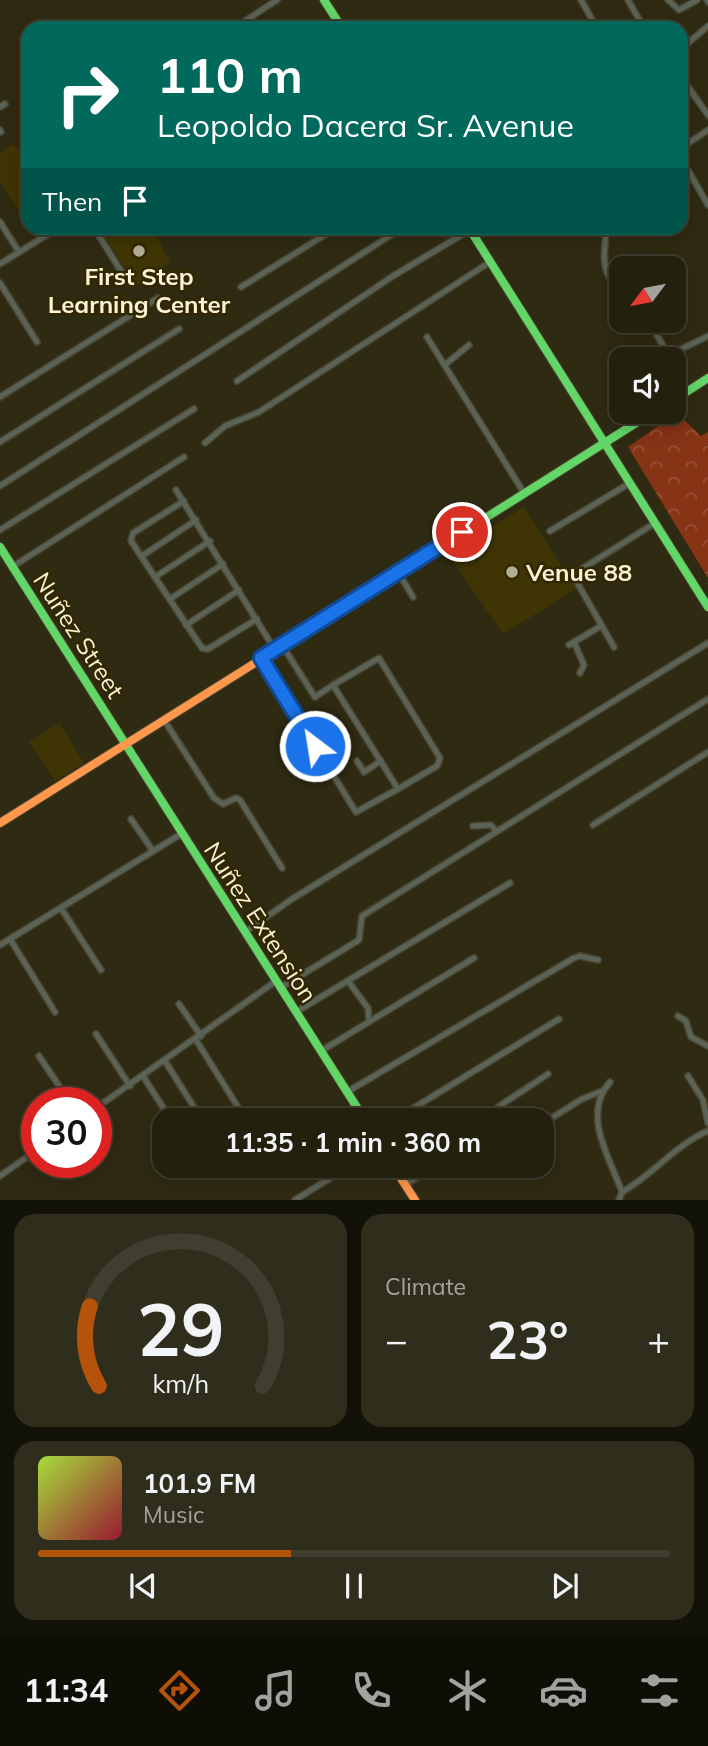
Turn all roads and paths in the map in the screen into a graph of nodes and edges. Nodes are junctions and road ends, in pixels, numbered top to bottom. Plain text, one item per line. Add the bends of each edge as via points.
1 (277, 0) edge
2 (324, 0) edge
3 (580, 0) edge
4 (628, 0) edge
5 (668, 0) edge
6 (697, 0) edge
7 (245, 21) edge
8 (338, 21) edge
9 (593, 21) edge
10 (640, 21) edge
11 (708, 26) edge
12 (688, 43) edge
13 (688, 86) edge
14 (708, 115) edge
15 (708, 130) edge
16 (688, 143) edge
17 (688, 170) edge
18 (708, 205) edge
19 (0, 222) edge
20 (47, 235) edge
21 (98, 235) edge
22 (325, 235) edge
23 (391, 235) edge
24 (460, 235) edge
25 (474, 235) edge
26 (607, 235) edge
27 (19, 252) junction
28 (490, 262) junction
29 (0, 264) edge
30 (609, 277) edge
31 (128, 282) dead end
32 (0, 283) edge
33 (241, 288) dead end
34 (158, 298) dead end
35 (179, 329) dead end
36 (656, 333) edge
37 (708, 335) edge
38 (427, 337) dead end
39 (37, 342) dead end
40 (469, 345) dead end
41 (446, 364) junction
42 (708, 379) edge
43 (237, 381) dead end
44 (686, 393) edge
45 (0, 397) edge
46 (194, 409) dead end
47 (634, 424) edge
48 (0, 442) edge
49 (205, 443) dead end
50 (604, 443) junction
51 (184, 457) dead end
52 (630, 483) junction
53 (0, 486) edge
54 (176, 491) dead end
55 (524, 493) junction
56 (184, 501) junction
57 (196, 520) junction
58 (655, 523) junction
59 (0, 530) edge
60 (551, 531) dead end
61 (210, 541) junction
62 (0, 547) edge
63 (142, 556) junction
64 (223, 564) junction
65 (12, 567) junction
66 (398, 572) junction
67 (155, 577) junction
68 (239, 590) junction
69 (413, 597) dead end
70 (170, 599) junction
71 (708, 607) edge
72 (257, 619) junction
73 (186, 625) junction
74 (601, 626) junction
75 (708, 643) edge
76 (279, 647) junction
77 (614, 647) dead end
78 (261, 658) junction
79 (580, 673) dead end
80 (334, 685) junction
81 (708, 699) edge
82 (164, 720) junction
83 (126, 744) junction
84 (708, 752) edge
85 (357, 761) dead end
86 (381, 761) junction
87 (398, 789) junction
88 (131, 819) dead end
89 (0, 823) edge
90 (593, 825) dead end
91 (473, 826) dead end
92 (496, 831) junction
93 (181, 834) junction
94 (152, 851) junction
95 (282, 868) dead end
96 (510, 883) dead end
97 (61, 908) junction
98 (245, 932) junction
99 (10, 939) junction
100 (0, 945) edge
101 (474, 958) dead end
102 (598, 960) dead end
103 (101, 970) dead end
104 (348, 981) junction
105 (278, 984) junction
106 (179, 1004) dead end
107 (55, 1012) dead end
108 (296, 1013) junction
109 (678, 1016) dead end
110 (559, 1019) dead end
111 (369, 1021) junction
112 (96, 1034) dead end
113 (199, 1038) junction
114 (708, 1046) edge
115 (321, 1051) junction
116 (39, 1056) dead end
117 (165, 1061) junction
118 (548, 1074) dead end
119 (143, 1076) junction
120 (688, 1076) dead end
121 (610, 1082) dead end
122 (130, 1086) junction
123 (60, 1087) edge
124 (347, 1091) junction
125 (601, 1091) junction
126 (112, 1098) edge
127 (238, 1107) dead end
128 (163, 1108) edge
129 (194, 1108) edge
130 (358, 1108) edge
131 (414, 1108) edge
132 (498, 1108) edge
133 (554, 1116) edge
134 (708, 1124) edge
135 (708, 1130) edge
136 (21, 1161) edge
137 (0, 1175) edge
138 (331, 1178) edge
139 (401, 1178) edge
140 (416, 1178) edge
141 (405, 1185) junction
142 (622, 1192) junction
143 (295, 1200) edge
144 (415, 1200) edge
145 (619, 1200) edge

1 - 7 street
2 - 8 main road
3 - 9 street
4 - 10 street
5 - 6 street via 679,10
11 - 12 street
13 - 14 street
15 - 16 street
17 - 18 street
19 - 27 street
20 - 27 street
21 - 31 street
22 - 33 street
23 - 53 street
24 - 43 street
25 - 28 main road
26 - 30 street
27 - 29 street
28 - 49 street via 264,408 225,426
28 - 50 main road
32 - 39 street
34 - 45 street
35 - 48 street
36 - 37 street via 671,354
38 - 41 street
40 - 41 street
41 - 55 street
42 - 44 main road
46 - 59 street
47 - 50 main road
50 - 52 main road
50 - 55 main road
51 - 65 street
52 - 58 main road
52 - 60 street
54 - 56 street
55 - 66 main road
56 - 57 street
56 - 63 street via 133,533 131,541
57 - 61 street
57 - 63 street
58 - 71 main road
58 - 74 street via 574,577
61 - 64 street
61 - 67 street
62 - 65 main road, Nuñez Street
63 - 67 street
64 - 68 street
64 - 70 street
65 - 83 main road, Nuñez Street
66 - 69 street
66 - 76 main road
67 - 70 street
68 - 72 street
68 - 73 street
70 - 73 street
72 - 73 street via 208,649 200,646
72 - 76 street
74 - 77 street
74 - 79 street via 571,644 584,665
75 - 98 street
76 - 78 main road
76 - 80 street via 315,696
78 - 82 main road
78 - 87 street via 356,812
80 - 86 street
80 - 87 street via 379,658 440,758 437,766
81 - 92 street
82 - 83 main road
82 - 95 street via 214,798 223,804 240,800
83 - 89 main road
83 - 93 main road, Nuñez Extension
84 - 90 street
85 - 86 street via 364,772
86 - 87 street
88 - 94 street
91 - 92 street via 490,825
92 - 105 street via 362,916 359,940
93 - 94 street
93 - 98 main road, Nuñez Extension
94 - 97 street
96 - 104 street
97 - 99 street
97 - 103 street
98 - 105 main road, Nuñez Extension
99 - 100 street
99 - 107 street
101 - 111 street
102 - 124 street via 574,958
104 - 108 street
104 - 111 street via 368,1008
105 - 108 main road, Nuñez Extension
105 - 113 street
106 - 113 street
108 - 115 main road, Nuñez Extension
109 - 114 street via 686,1021 691,1037
110 - 131 street
111 - 115 street
112 - 122 street
113 - 117 street
113 - 127 street
115 - 124 main road, Nuñez Extension
116 - 123 street
117 - 119 street
117 - 129 street
118 - 132 street
119 - 122 street
119 - 128 street
120 - 134 street via 703,1100
121 - 125 street
122 - 126 street
124 - 130 main road, Nuñez Extension
125 - 133 street
125 - 142 street via 598,1132
135 - 142 street via 684,1142 656,1170
136 - 137 street
138 - 143 street
139 - 141 main road
140 - 141 street
141 - 144 main road
142 - 145 street

